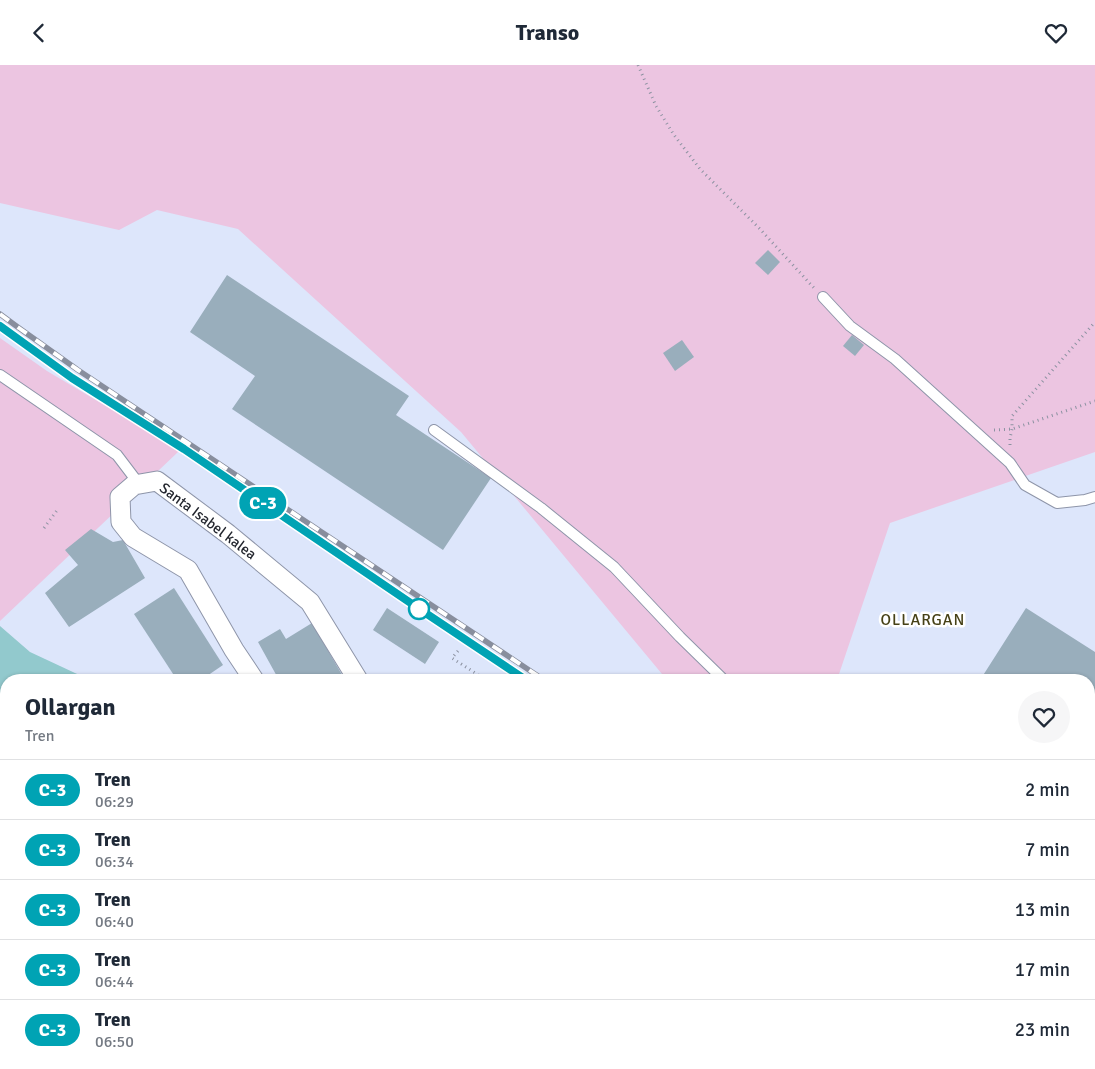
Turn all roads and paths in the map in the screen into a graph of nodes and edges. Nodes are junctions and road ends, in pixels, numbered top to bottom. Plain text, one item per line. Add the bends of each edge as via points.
1 (638, 65) edge
2 (823, 297) joint
3 (1095, 322) edge
4 (0, 375) edge
5 (1095, 401) edge
6 (434, 430) dead end
7 (139, 484) junction
8 (1095, 497) edge
9 (58, 509) dead end
10 (44, 528) dead end
11 (458, 651) dead end
12 (250, 674) edge
13 (354, 674) edge
14 (477, 674) edge
15 (718, 674) edge

1 - 2 path via 656,106 700,169
2 - 8 lane via 850,326 895,359 1010,463 1025,485 1057,503
3 - 5 path via 1012,416 1012,429
4 - 7 lane via 117,455
6 - 15 lane via 541,508 614,567
7 - 12 street, Santa Isabel kalea via 120,497 121,522 133,537 188,571
7 - 13 street, Santa Isabel kalea via 157,481 310,602
9 - 10 path
11 - 14 path via 452,658

